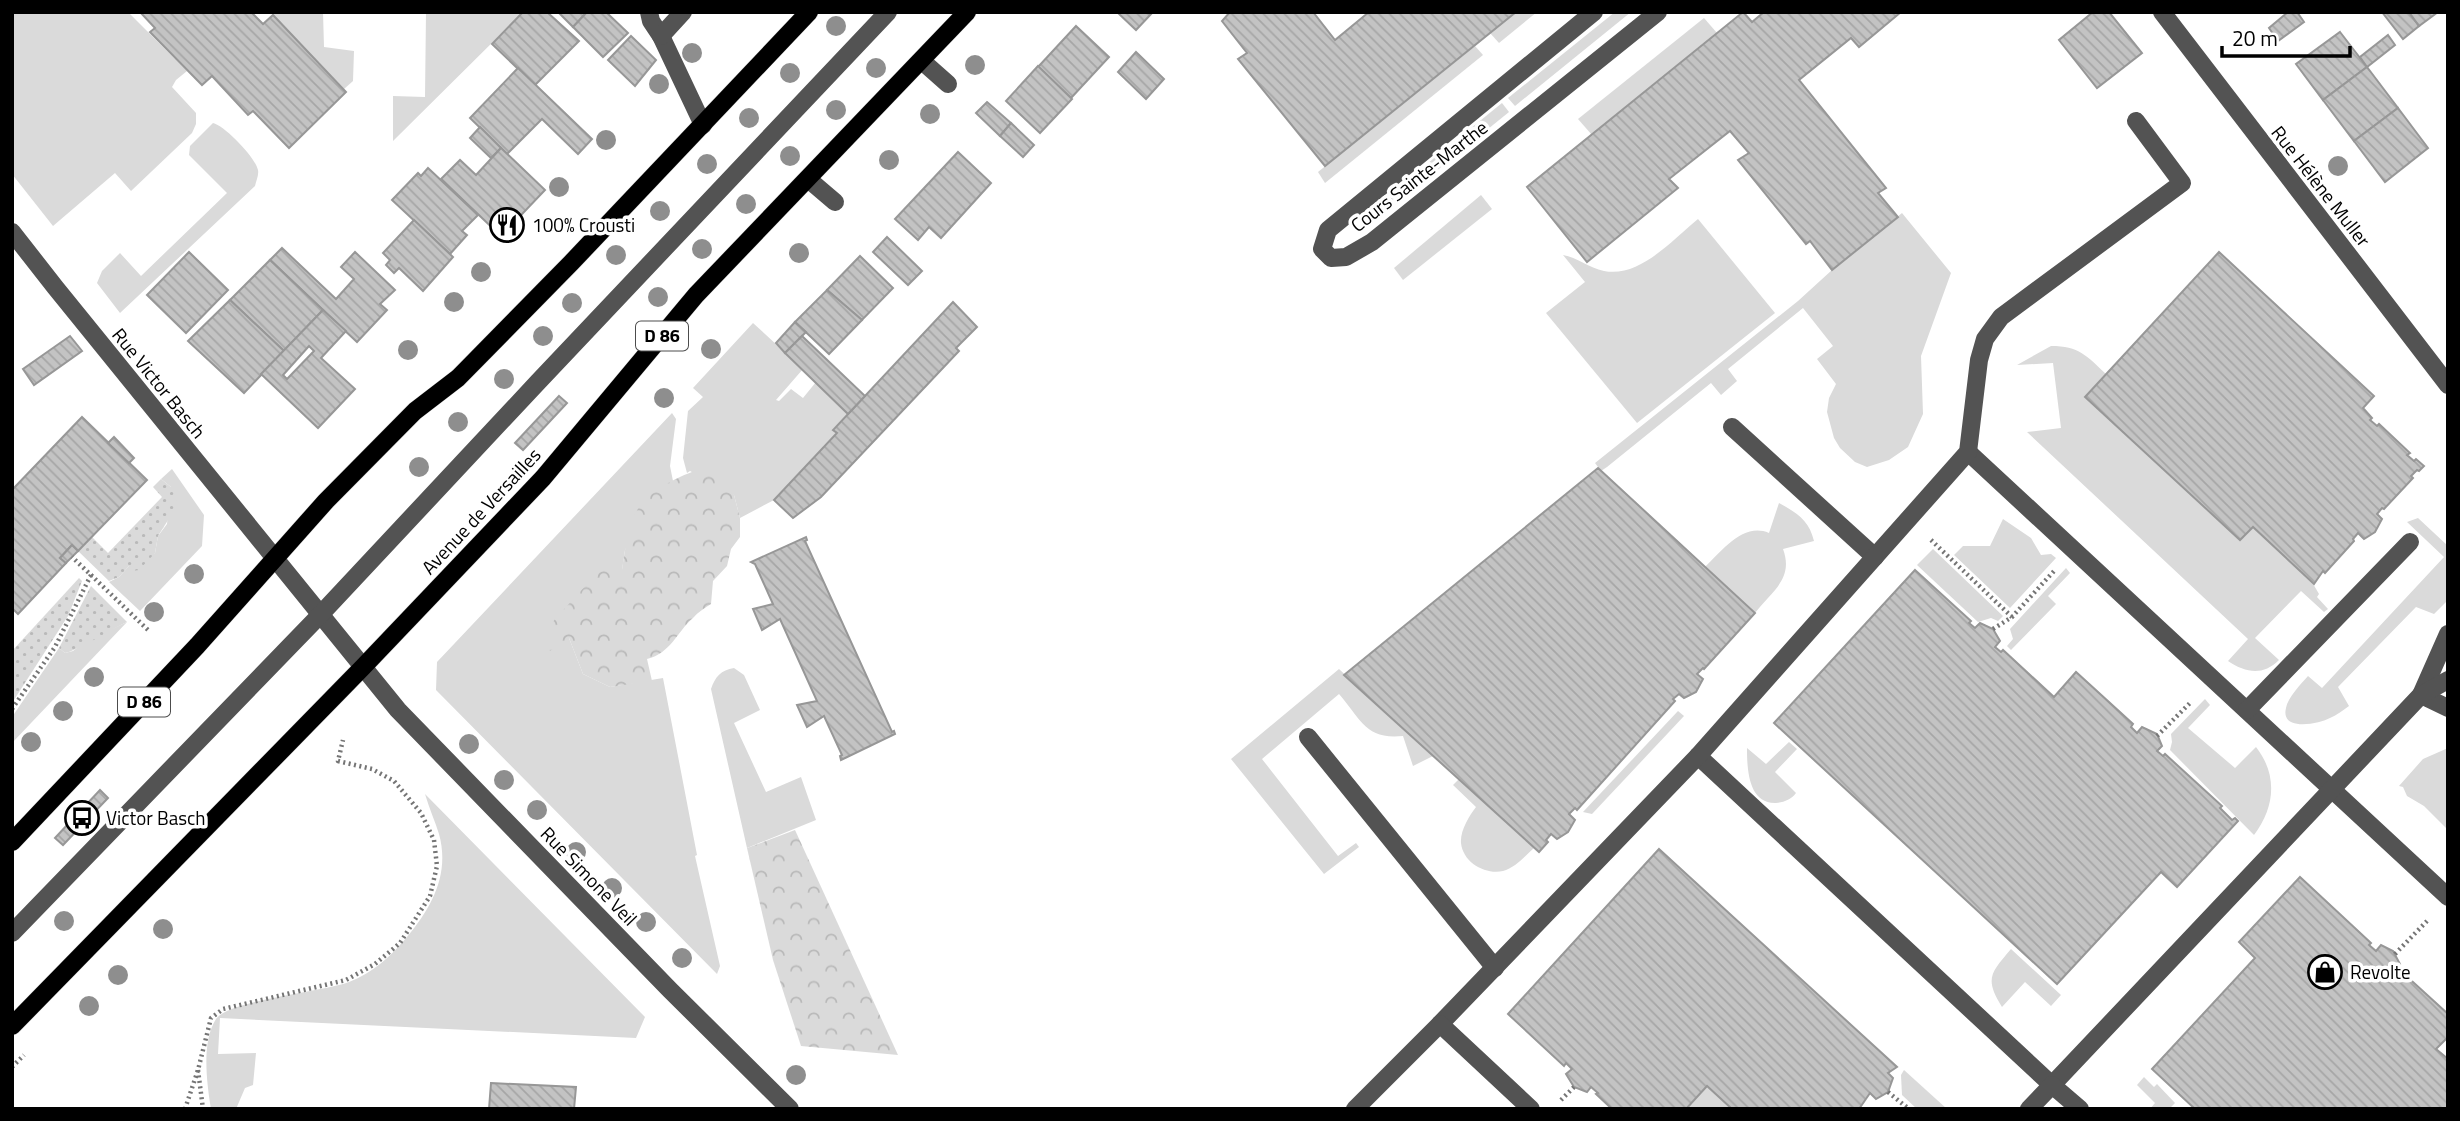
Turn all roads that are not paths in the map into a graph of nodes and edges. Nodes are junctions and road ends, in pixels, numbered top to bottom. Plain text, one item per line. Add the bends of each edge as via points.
1 (683, 12) edge
2 (809, 12) edge
3 (888, 12) edge
4 (967, 12) edge
5 (1594, 12) edge
6 (1658, 12) edge
7 (2162, 12) edge
8 (650, 20) edge
9 (922, 61) junction
10 (948, 84) dead end
11 (2136, 121) dead end
12 (703, 125) junction
13 (808, 179) junction
14 (835, 202) dead end
15 (12, 232) edge
16 (2448, 385) edge
17 (1732, 427) dead end
18 (1968, 452) junction
19 (2410, 542) dead end
20 (1875, 557) junction
21 (274, 558) junction
22 (320, 615) junction
23 (2448, 634) edge
24 (363, 667) junction
25 (2448, 680) edge
26 (2421, 695) junction
27 (2448, 708) edge
28 (2247, 710) junction
29 (1308, 737) dead end
30 (1698, 756) junction
31 (2333, 789) junction
32 (12, 842) edge
33 (2448, 897) edge
34 (12, 933) edge
35 (1495, 968) junction
36 (1440, 1024) junction
37 (12, 1026) edge
38 (2052, 1084) junction
39 (790, 1109) edge
40 (1355, 1109) edge
41 (1531, 1109) edge
42 (2029, 1109) edge
43 (2080, 1109) edge

1 - 8 street
2 - 12 main road, D 86
3 - 22 street
4 - 9 main road, Avenue de Versailles / D 86
5 - 6 street, Cours Sainte-Marthe via 1328,230 1322,249 1331,258 1346,257 1372,242
7 - 16 street, Rue Hélène Muller
8 - 12 street
9 - 10 street
9 - 13 main road, Avenue de Versailles / D 86
11 - 18 street via 2182,183 2001,317 1985,339 1979,360
12 - 21 main road, D 86 via 477,359 415,411
13 - 14 street
13 - 24 main road, Avenue de Versailles / D 86 via 696,295 544,478
15 - 21 street, Rue Victor Basch
17 - 20 street
18 - 20 street
18 - 28 street
19 - 28 street
20 - 30 street
21 - 22 street, Rue Victor Basch
21 - 32 main road, D 86
22 - 24 street, Rue Simone Veil
22 - 34 street
23 - 26 street
24 - 37 main road, Avenue de Versailles / D 86
24 - 39 street, Rue Simone Veil via 398,710
25 - 26 street
26 - 27 street
26 - 31 street
28 - 31 street
29 - 35 street
30 - 35 street
30 - 38 street
31 - 33 street
31 - 38 street
35 - 36 street
36 - 40 street
36 - 41 street
38 - 42 street
38 - 43 street

